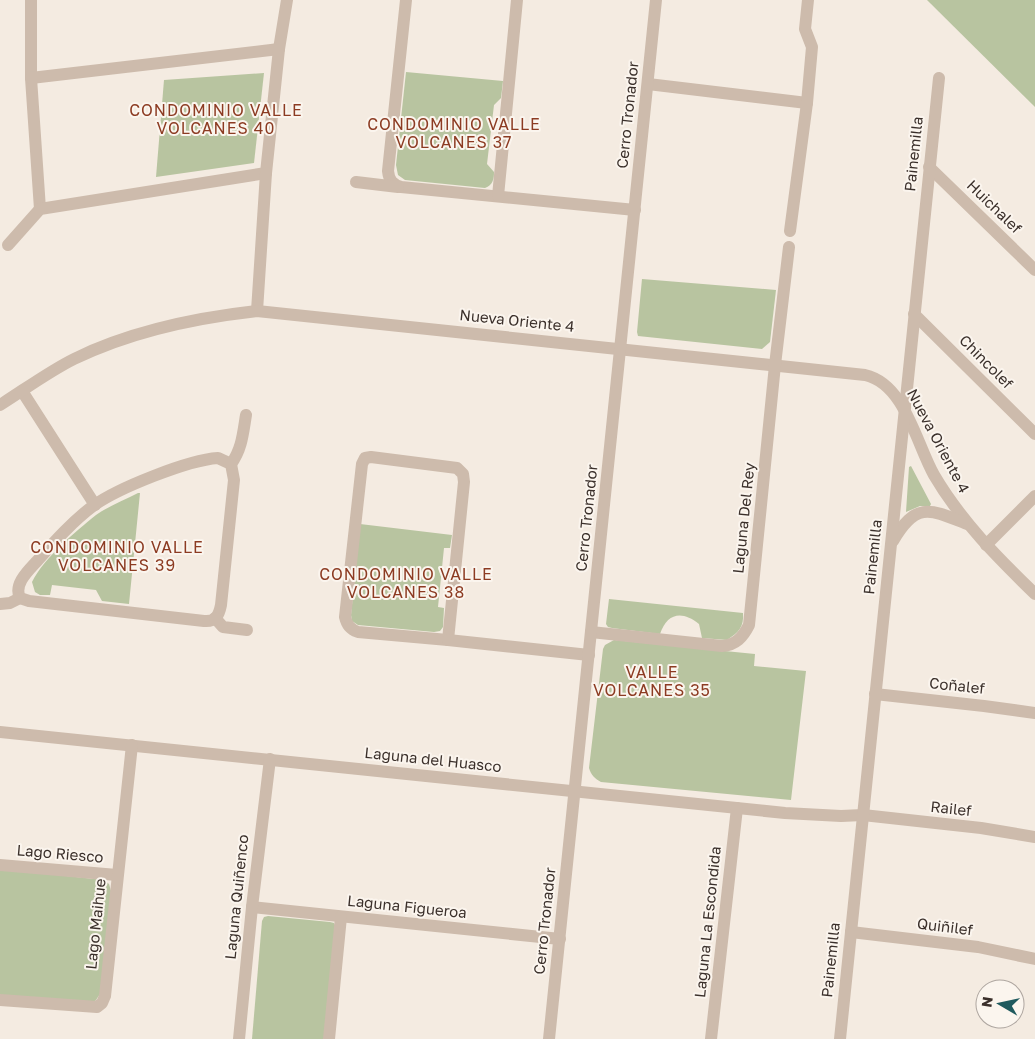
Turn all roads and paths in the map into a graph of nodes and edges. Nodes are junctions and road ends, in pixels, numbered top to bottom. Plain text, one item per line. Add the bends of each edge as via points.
1 (31, 0) edge
2 (287, 0) edge
3 (406, 0) edge
4 (517, 0) edge
5 (656, 0) edge
6 (808, 0) edge
7 (279, 49) junction
8 (31, 78) junction
9 (939, 78) dead end
10 (648, 84) junction
11 (807, 103) junction
12 (930, 167) junction
13 (266, 173) junction
14 (356, 182) dead end
15 (400, 187) junction
16 (498, 196) junction
17 (40, 209) junction
18 (635, 210) junction
19 (790, 231) dead end
20 (8, 245) dead end
21 (789, 247) dead end
22 (1035, 270) edge
23 (257, 311) junction
24 (914, 314) junction
25 (620, 349) junction
26 (775, 365) junction
27 (22, 391) junction
28 (0, 406) edge
29 (904, 411) junction
30 (246, 415) dead end
31 (1035, 434) edge
32 (231, 464) junction
33 (1035, 496) edge
34 (94, 505) junction
35 (967, 524) junction
36 (891, 545) junction
37 (986, 546) junction
38 (1035, 594) edge
39 (20, 598) junction
40 (0, 604) edge
41 (215, 618) junction
42 (247, 630) dead end
43 (591, 632) junction
44 (448, 640) junction
45 (589, 655) junction
46 (875, 694) junction
47 (1035, 713) edge
48 (0, 732) edge
49 (132, 745) junction
50 (270, 759) junction
51 (575, 790) junction
52 (737, 808) junction
53 (863, 815) junction
54 (1035, 837) edge
55 (0, 865) edge
56 (117, 875) junction
57 (252, 907) junction
58 (341, 917) junction
59 (851, 932) junction
60 (560, 939) junction
61 (1035, 958) edge
62 (0, 1000) edge
63 (239, 1039) edge
64 (329, 1039) edge
65 (549, 1039) edge
66 (711, 1039) edge
67 (840, 1039) edge

1 - 8 street
2 - 7 street
3 - 15 street via 388,171 391,182
4 - 16 street
5 - 10 street, Cerro Tronador
6 - 11 street via 805,29 812,47
7 - 8 street
7 - 13 street
8 - 17 street
9 - 12 street, Painemilla
10 - 11 street
10 - 18 street, Cerro Tronador
11 - 19 street
12 - 22 street, Huichalef
12 - 24 street, Painemilla
13 - 17 street
13 - 23 street
14 - 15 street
15 - 16 street
16 - 18 street
17 - 20 street
18 - 25 street, Cerro Tronador
21 - 26 street, Laguna Del Rey
23 - 25 street, Nueva Oriente 4
23 - 27 street, Nueva Oriente 4 via 200,318 148,330 73,360
24 - 29 street, Painemilla
24 - 31 street, Chincolef
25 - 26 street, Nueva Oriente 4
25 - 43 street, Cerro Tronador
26 - 29 street, Nueva Oriente 4 via 873,377 886,385
26 - 43 street, Laguna Del Rey via 749,625 744,635 734,643 722,646
27 - 28 street, Nueva Oriente 4
27 - 34 street
29 - 35 street, Nueva Oriente 4 via 933,473
29 - 36 street, Painemilla
30 - 32 street via 242,445
32 - 34 street via 218,458 194,462
32 - 41 street via 234,480 221,605
33 - 37 street
34 - 39 street via 32,566 19,583
35 - 36 street, Nueva Oriente 4 via 935,512 922,512 908,518
35 - 37 street, Nueva Oriente 4
36 - 46 street, Painemilla
37 - 38 street, Nueva Oriente 4
39 - 40 street
39 - 41 street via 208,621
41 - 42 street via 223,627
43 - 45 street, Cerro Tronador
44 - 44 street via 358,632 347,624 345,617 365,458 457,468 463,474
44 - 45 street
45 - 51 street, Cerro Tronador
46 - 47 street, Coñalef
46 - 53 street, Painemilla
48 - 49 street, Laguna del Huasco
49 - 50 street, Laguna del Huasco
49 - 56 street, Lago Maihue
50 - 51 street, Laguna del Huasco
50 - 57 street, Laguna Quiñenco
51 - 52 street, Laguna del Huasco
51 - 60 street, Cerro Tronador
52 - 53 street, Laguna del Huasco via 810,815
52 - 66 street, Laguna La Escondida
53 - 54 street, Railef
53 - 59 street, Painemilla
55 - 56 street, Lago Riesco
56 - 62 street, Lago Maihue via 102,1003 97,1007
57 - 58 street, Laguna Figueroa
57 - 63 street, Laguna Quiñenco
58 - 60 street, Laguna Figueroa
58 - 64 street
59 - 61 street, Quiñilef via 978,947
59 - 67 street, Painemilla
60 - 65 street, Cerro Tronador

